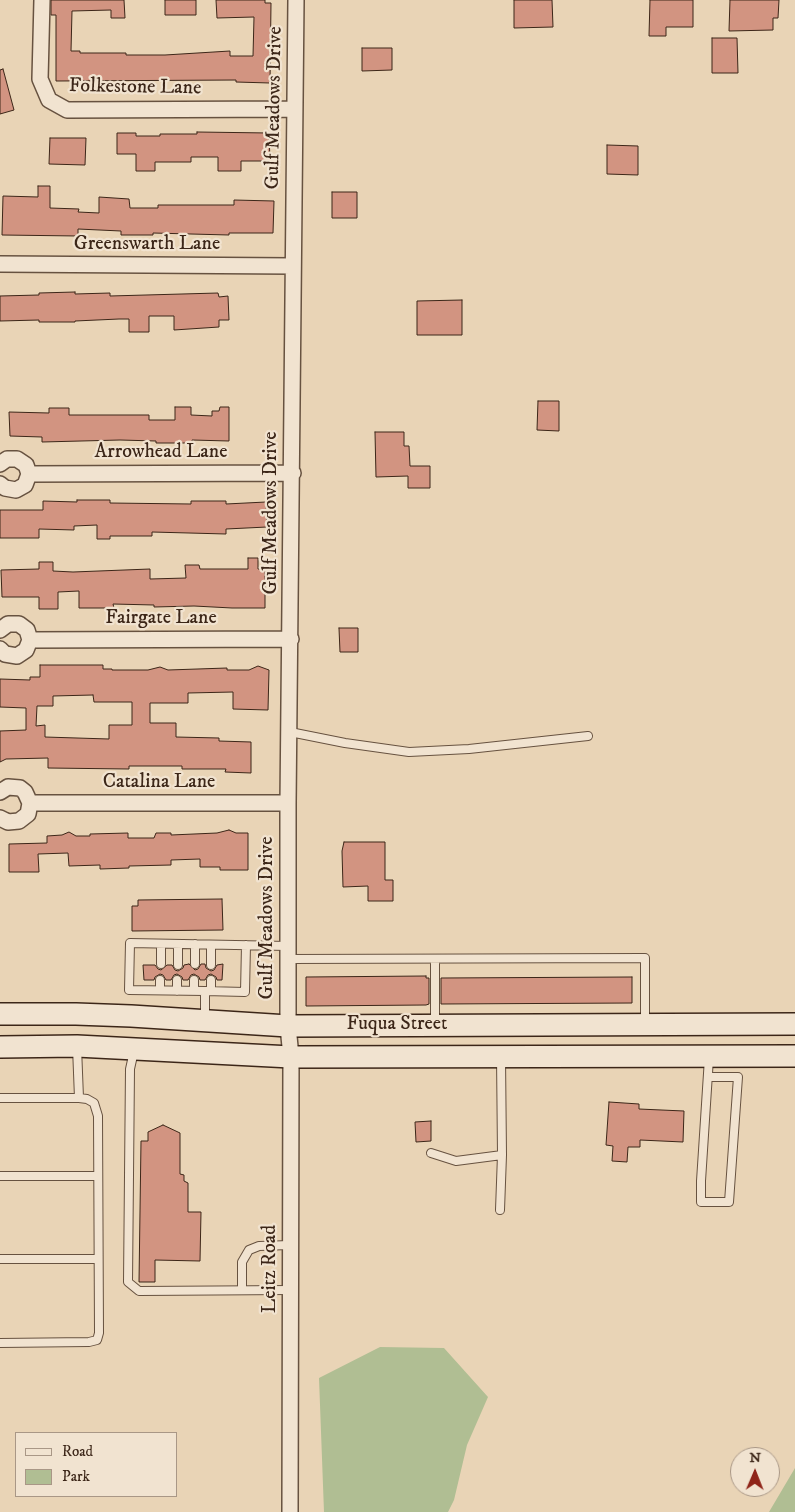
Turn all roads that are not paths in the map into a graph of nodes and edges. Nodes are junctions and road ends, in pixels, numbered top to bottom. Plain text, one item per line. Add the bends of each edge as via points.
1 (42, 0) edge
2 (296, 0) edge
3 (294, 109) junction
4 (0, 264) edge
5 (293, 266) junction
6 (0, 464) edge
7 (292, 472) junction
8 (29, 474) junction
9 (0, 484) edge
10 (0, 630) edge
11 (291, 639) junction
12 (30, 640) junction
13 (0, 649) edge
14 (290, 732) junction
15 (588, 736) dead end
16 (0, 792) edge
17 (30, 803) junction
18 (288, 803) junction
19 (0, 818) edge
20 (161, 944) junction
21 (178, 944) junction
22 (195, 944) junction
23 (211, 945) junction
24 (246, 945) junction
25 (288, 953) junction
26 (435, 959) junction
27 (161, 964) dead end
28 (195, 964) dead end
29 (211, 964) dead end
30 (178, 965) dead end
31 (160, 980) dead end
32 (177, 980) dead end
33 (194, 980) dead end
34 (211, 980) dead end
35 (160, 990) junction
36 (177, 991) junction
37 (194, 991) junction
38 (208, 991) junction
39 (0, 1014) edge
40 (76, 1014) junction
41 (204, 1020) junction
42 (645, 1024) junction
43 (704, 1024) junction
44 (795, 1024) edge
45 (435, 1025) junction
46 (501, 1025) junction
47 (288, 1026) junction
48 (77, 1046) junction
49 (0, 1047) edge
50 (134, 1049) junction
51 (795, 1056) edge
52 (291, 1057) junction
53 (501, 1057) junction
54 (709, 1066) junction
55 (0, 1098) edge
56 (79, 1098) junction
57 (431, 1153) dead end
58 (502, 1155) junction
59 (0, 1176) edge
60 (98, 1176) junction
61 (500, 1210) dead end
62 (290, 1244) junction
63 (98, 1258) junction
64 (0, 1259) edge
65 (242, 1290) junction
66 (291, 1290) junction
67 (0, 1343) edge
68 (290, 1512) edge

1 - 3 street, Folkestone Lane via 40,79 49,100 67,110
2 - 3 street, Gulf Meadows Drive
3 - 5 street, Gulf Meadows Drive
4 - 5 street, Greenswarth Lane
5 - 7 street, Gulf Meadows Drive
6 - 8 street via 7,459 18,459 26,465
7 - 8 street, Arrowhead Lane
7 - 11 street, Gulf Meadows Drive
8 - 9 street via 25,485 16,490
10 - 12 street via 8,624 18,624 27,630
11 - 12 street, Fairgate Lane
11 - 14 street, Gulf Meadows Drive
12 - 13 street via 26,650 17,656 5,654
14 - 15 lane via 409,752
14 - 18 street, Gulf Meadows Drive
16 - 17 street via 8,787 20,788 26,792
17 - 18 street, Catalina Lane
17 - 19 street via 28,814 19,821 8,822
18 - 25 street, Gulf Meadows Drive
20 - 21 lane
20 - 27 lane
20 - 35 lane via 130,943 129,990
21 - 22 lane
21 - 30 lane
22 - 23 lane
22 - 28 lane
23 - 24 lane
23 - 29 lane
24 - 25 lane
24 - 38 lane via 245,992
25 - 26 lane
25 - 47 street, Gulf Meadows Drive
26 - 42 lane via 645,958
26 - 45 lane
31 - 35 lane
32 - 36 lane
33 - 37 lane
34 - 38 lane
35 - 36 lane
36 - 37 lane
37 - 38 lane
38 - 41 lane
39 - 40 main road, Fuqua Street
40 - 41 main road, Fuqua Street
40 - 48 main road
41 - 47 main road, Fuqua Street
42 - 43 main road, Fuqua Street
42 - 46 main road, Fuqua Street
43 - 44 main road, Fuqua Street
43 - 54 main road
45 - 46 main road, Fuqua Street
45 - 47 main road, Fuqua Street
46 - 53 main road
47 - 52 street, Leitz Road
48 - 49 main road, Fuqua Street
48 - 50 main road, Fuqua Street
48 - 56 lane
50 - 52 main road, Fuqua Street
50 - 65 lane via 130,1069 128,1282 139,1290
51 - 54 main road, Fuqua Street
52 - 53 main road, Fuqua Street
52 - 62 street, Leitz Road
53 - 54 main road, Fuqua Street
53 - 58 lane
54 - 54 lane via 738,1077 729,1202 701,1202
55 - 56 lane
56 - 60 lane via 94,1103 98,1116
57 - 58 lane via 456,1162
58 - 61 lane
59 - 60 lane
60 - 63 lane
62 - 65 lane via 259,1246 249,1250 242,1262
62 - 66 street, Leitz Road
63 - 64 lane
63 - 67 lane via 97,1340
65 - 66 lane
66 - 68 street, Leitz Road

